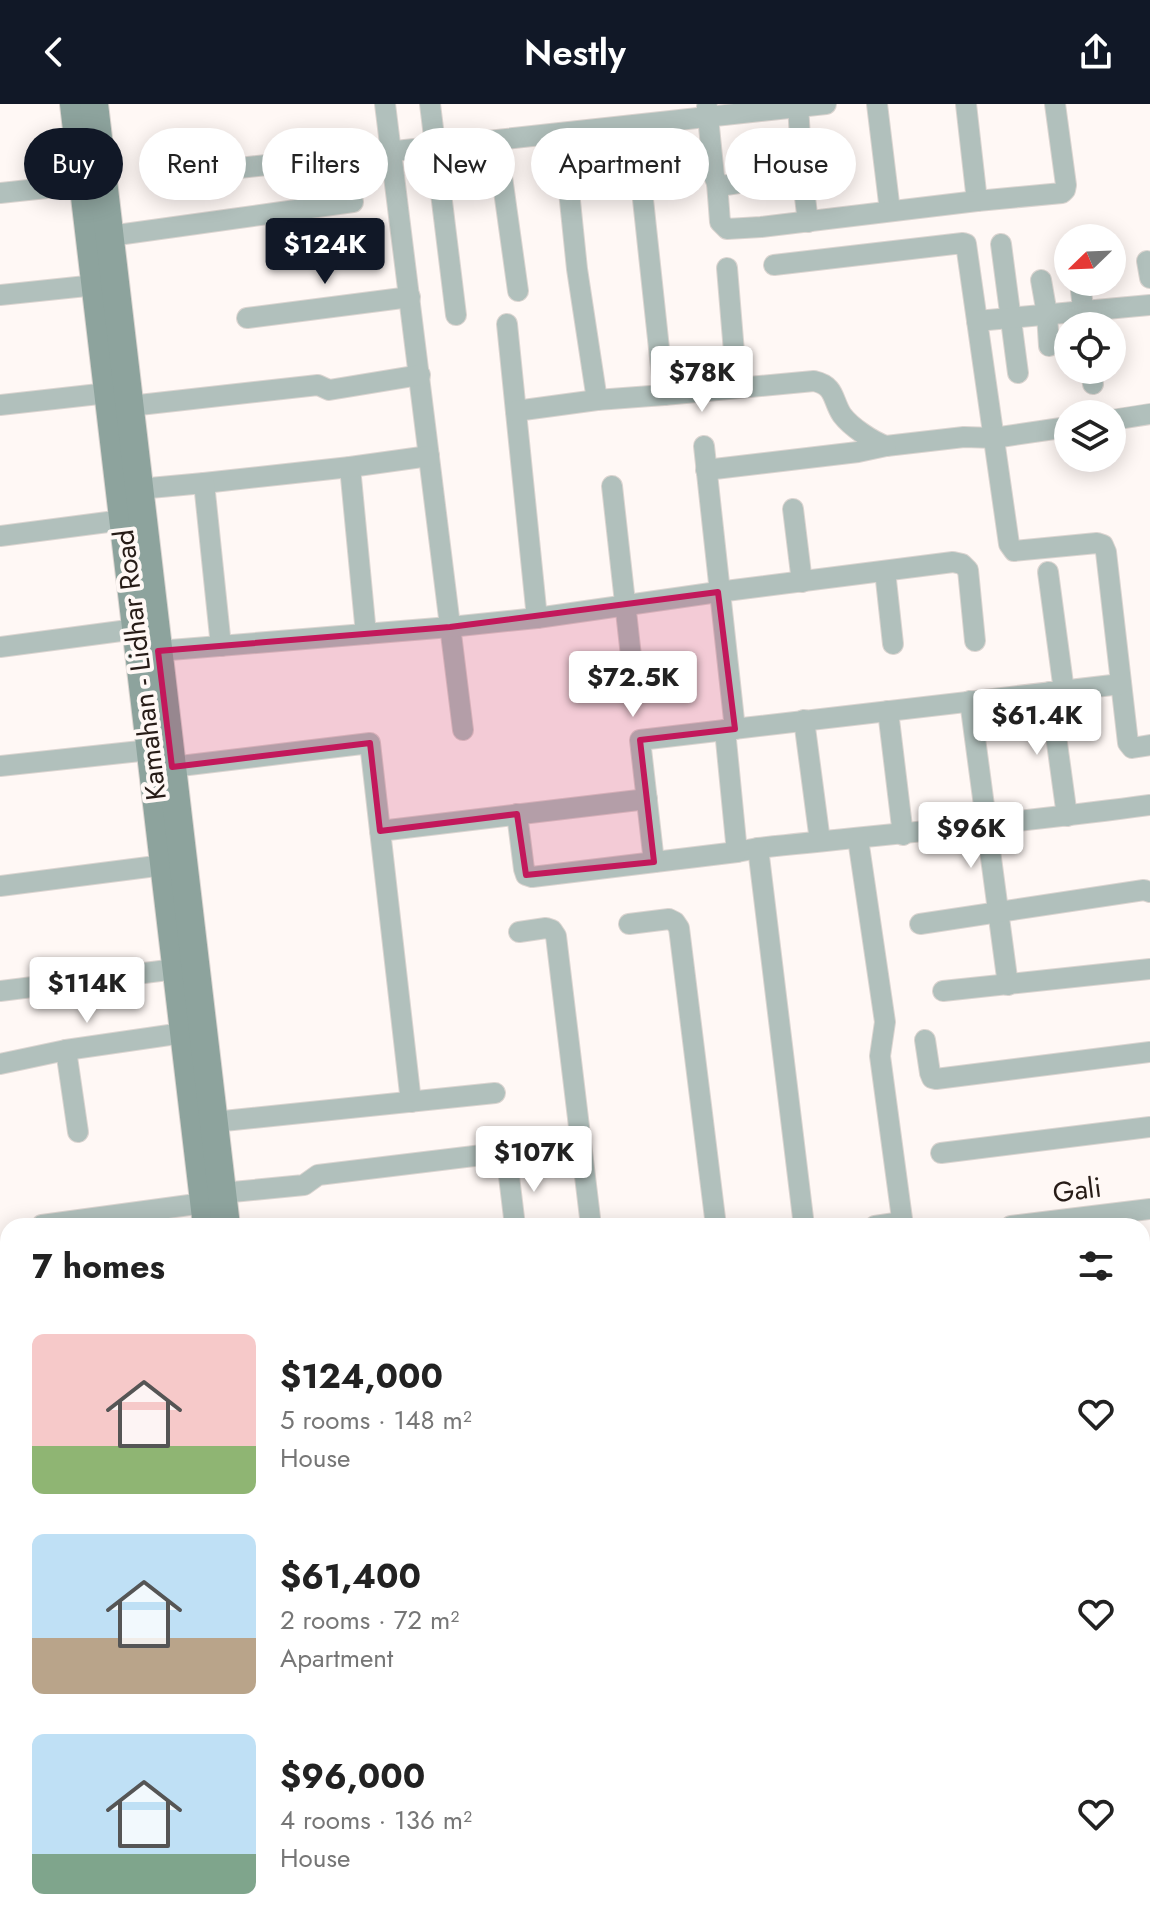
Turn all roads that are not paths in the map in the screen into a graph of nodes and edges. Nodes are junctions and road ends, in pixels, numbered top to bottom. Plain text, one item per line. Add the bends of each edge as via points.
1 (74, 104) edge
2 (94, 104) edge
3 (385, 104) edge
4 (430, 104) edge
5 (826, 104) edge
6 (877, 104) edge
7 (966, 104) edge
8 (1055, 104) edge
9 (799, 106) edge
10 (707, 110) edge
11 (635, 125) junction
12 (77, 128) edge
13 (433, 128) edge
14 (608, 128) edge
15 (800, 128) edge
16 (404, 151) edge
17 (392, 152) junction
18 (246, 167) edge
19 (717, 183) junction
20 (725, 185) edge
21 (24, 190) edge
22 (0, 193) edge
23 (86, 200) edge
24 (442, 200) edge
25 (505, 200) edge
26 (570, 200) edge
27 (805, 200) edge
28 (977, 201) junction
29 (353, 202) dead end
30 (890, 211) junction
31 (808, 222) junction
32 (110, 236) junction
33 (1001, 244) dead end
34 (774, 265) dead end
35 (727, 268) dead end
36 (1041, 280) dead end
37 (96, 285) junction
38 (518, 291) dead end
39 (0, 295) edge
40 (410, 297) junction
41 (1150, 305) edge
42 (1117, 312) edge
43 (1047, 314) junction
44 (456, 315) dead end
45 (1054, 315) edge
46 (247, 318) dead end
47 (1011, 318) junction
48 (977, 321) junction
49 (507, 324) dead end
50 (1049, 346) dead end
51 (1018, 373) dead end
52 (420, 375) junction
53 (737, 388) junction
54 (664, 395) junction
55 (119, 400) junction
56 (597, 400) junction
57 (0, 405) edge
58 (516, 411) junction
59 (1150, 414) edge
60 (1126, 418) edge
61 (1054, 429) edge
62 (994, 438) junction
63 (704, 446) dead end
64 (886, 446) junction
65 (429, 456) junction
66 (350, 467) junction
67 (706, 470) junction
68 (204, 483) junction
69 (612, 486) dead end
70 (139, 489) junction
71 (793, 509) dead end
72 (123, 520) junction
73 (0, 536) edge
74 (885, 571) junction
75 (1048, 572) dead end
76 (802, 582) junction
77 (718, 592) junction
78 (626, 606) junction
79 (537, 618) junction
80 (450, 627) junction
81 (136, 629) junction
82 (366, 634) junction
83 (975, 641) dead end
84 (893, 644) dead end
85 (221, 646) junction
86 (0, 647) edge
87 (158, 651) junction
88 (634, 683) dead end
89 (1121, 684) junction
90 (1057, 692) junction
91 (970, 701) junction
92 (888, 711) junction
93 (804, 720) junction
94 (463, 730) dead end
95 (730, 730) junction
96 (1150, 745) edge
97 (161, 758) junction
98 (0, 766) edge
99 (647, 799) junction
100 (1150, 805) edge
101 (517, 814) junction
102 (1067, 816) junction
103 (988, 823) junction
104 (380, 831) junction
105 (903, 835) junction
106 (858, 839) junction
107 (820, 841) junction
108 (758, 848) junction
109 (737, 852) junction
110 (654, 862) junction
111 (164, 865) junction
112 (0, 886) edge
113 (1150, 892) edge
114 (998, 911) junction
115 (629, 924) dead end
116 (920, 924) dead end
117 (519, 932) dead end
118 (176, 969) junction
119 (1150, 969) edge
120 (1008, 985) junction
121 (0, 991) edge
122 (943, 991) dead end
123 (183, 1033) junction
124 (925, 1040) dead end
125 (66, 1050) junction
126 (1150, 1052) edge
127 (0, 1064) edge
128 (495, 1093) dead end
129 (411, 1102) junction
130 (214, 1122) junction
131 (1150, 1127) edge
132 (78, 1132) dead end
133 (581, 1143) junction
134 (941, 1153) dead end
135 (508, 1168) dead end
136 (211, 1208) edge
137 (1150, 1209) edge
138 (112, 1218) edge
139 (514, 1218) edge
140 (590, 1218) edge
141 (715, 1218) edge
142 (803, 1218) edge
143 (901, 1218) edge
144 (1076, 1218) edge

1 - 12 main road, Kamahan - Lidhar Road
2 - 32 main road, Kamahan - Lidhar Road
3 - 17 street
4 - 13 street
5 - 9 street
6 - 30 street
7 - 28 street
8 - 28 street via 1065,190
9 - 10 street
9 - 15 street
10 - 11 street
10 - 19 street
11 - 14 street
11 - 54 street
16 - 17 street
17 - 18 street
17 - 40 street
19 - 20 street
19 - 31 street via 720,222 727,229
21 - 22 street
23 - 37 main road, Kamahan - Lidhar Road
24 - 44 street
25 - 38 street
26 - 56 street
27 - 31 street
28 - 30 street
29 - 32 street
30 - 31 street
32 - 55 main road, Kamahan - Lidhar Road
33 - 47 street
34 - 48 street via 963,243 968,247
35 - 53 street
36 - 43 street
37 - 39 street
37 - 55 main road, Kamahan - Lidhar Road
40 - 46 street
40 - 52 street
41 - 42 street
43 - 45 street
43 - 47 street
43 - 50 street
47 - 48 street
47 - 51 street
48 - 62 street
49 - 58 street
52 - 55 street via 329,390 318,385
52 - 65 street
53 - 54 street
53 - 64 street via 824,383 843,416
54 - 56 street
55 - 57 street
55 - 70 main road, Kamahan - Lidhar Road
55 - 72 main road, Kamahan - Lidhar Road
56 - 58 street
58 - 79 street
59 - 60 street
61 - 62 street
62 - 64 street
62 - 89 street via 1014,551 1103,545
63 - 67 street
64 - 67 street
65 - 66 street
65 - 80 street
66 - 68 street
66 - 82 street
67 - 77 street
68 - 70 street
68 - 85 street
69 - 78 street
70 - 87 main road, Kamahan - Lidhar Road
71 - 76 street
72 - 73 street
72 - 81 main road, Kamahan - Lidhar Road
74 - 76 street
74 - 83 street via 962,564 968,570
74 - 84 street
75 - 90 street
76 - 77 street
77 - 78 street
77 - 95 street
78 - 79 street
78 - 88 street
79 - 80 street
80 - 82 street
80 - 94 street
81 - 86 street
81 - 97 main road, Kamahan - Lidhar Road
82 - 85 street
85 - 87 street
87 - 97 main road, Kamahan - Lidhar Road
89 - 90 street
89 - 96 street via 1128,743 1132,748
90 - 91 street
90 - 102 street
91 - 92 street
91 - 103 street
92 - 93 street
92 - 105 street
93 - 95 street
93 - 107 street
95 - 99 street via 638,731
95 - 109 street
97 - 98 street
97 - 104 street via 370,743
97 - 111 main road, Kamahan - Lidhar Road
97 - 130 main road, Kamahan - Lidhar Road
99 - 101 street
99 - 110 street
100 - 102 street
101 - 104 street
101 - 110 street via 526,875
102 - 103 street
103 - 105 street
103 - 114 street
104 - 129 street
105 - 106 street
106 - 107 street
106 - 143 street via 885,1022 880,1056
107 - 108 street
108 - 109 street
108 - 142 street
109 - 110 street
111 - 112 street
111 - 118 main road, Kamahan - Lidhar Road
113 - 114 street
114 - 116 street
114 - 120 street
115 - 141 street via 669,919 679,928
117 - 133 street via 546,928 556,936
118 - 121 street
118 - 123 main road, Kamahan - Lidhar Road
119 - 120 street
120 - 122 street
123 - 125 street
123 - 136 main road, Kamahan - Lidhar Road
124 - 126 street via 930,1073 936,1079
125 - 127 street
125 - 132 street
128 - 129 street
129 - 130 street
130 - 136 main road, Kamahan - Lidhar Road
131 - 134 street
133 - 136 street via 318,1175 304,1185
133 - 140 street
135 - 139 street
136 - 138 street
137 - 144 street, Gali

